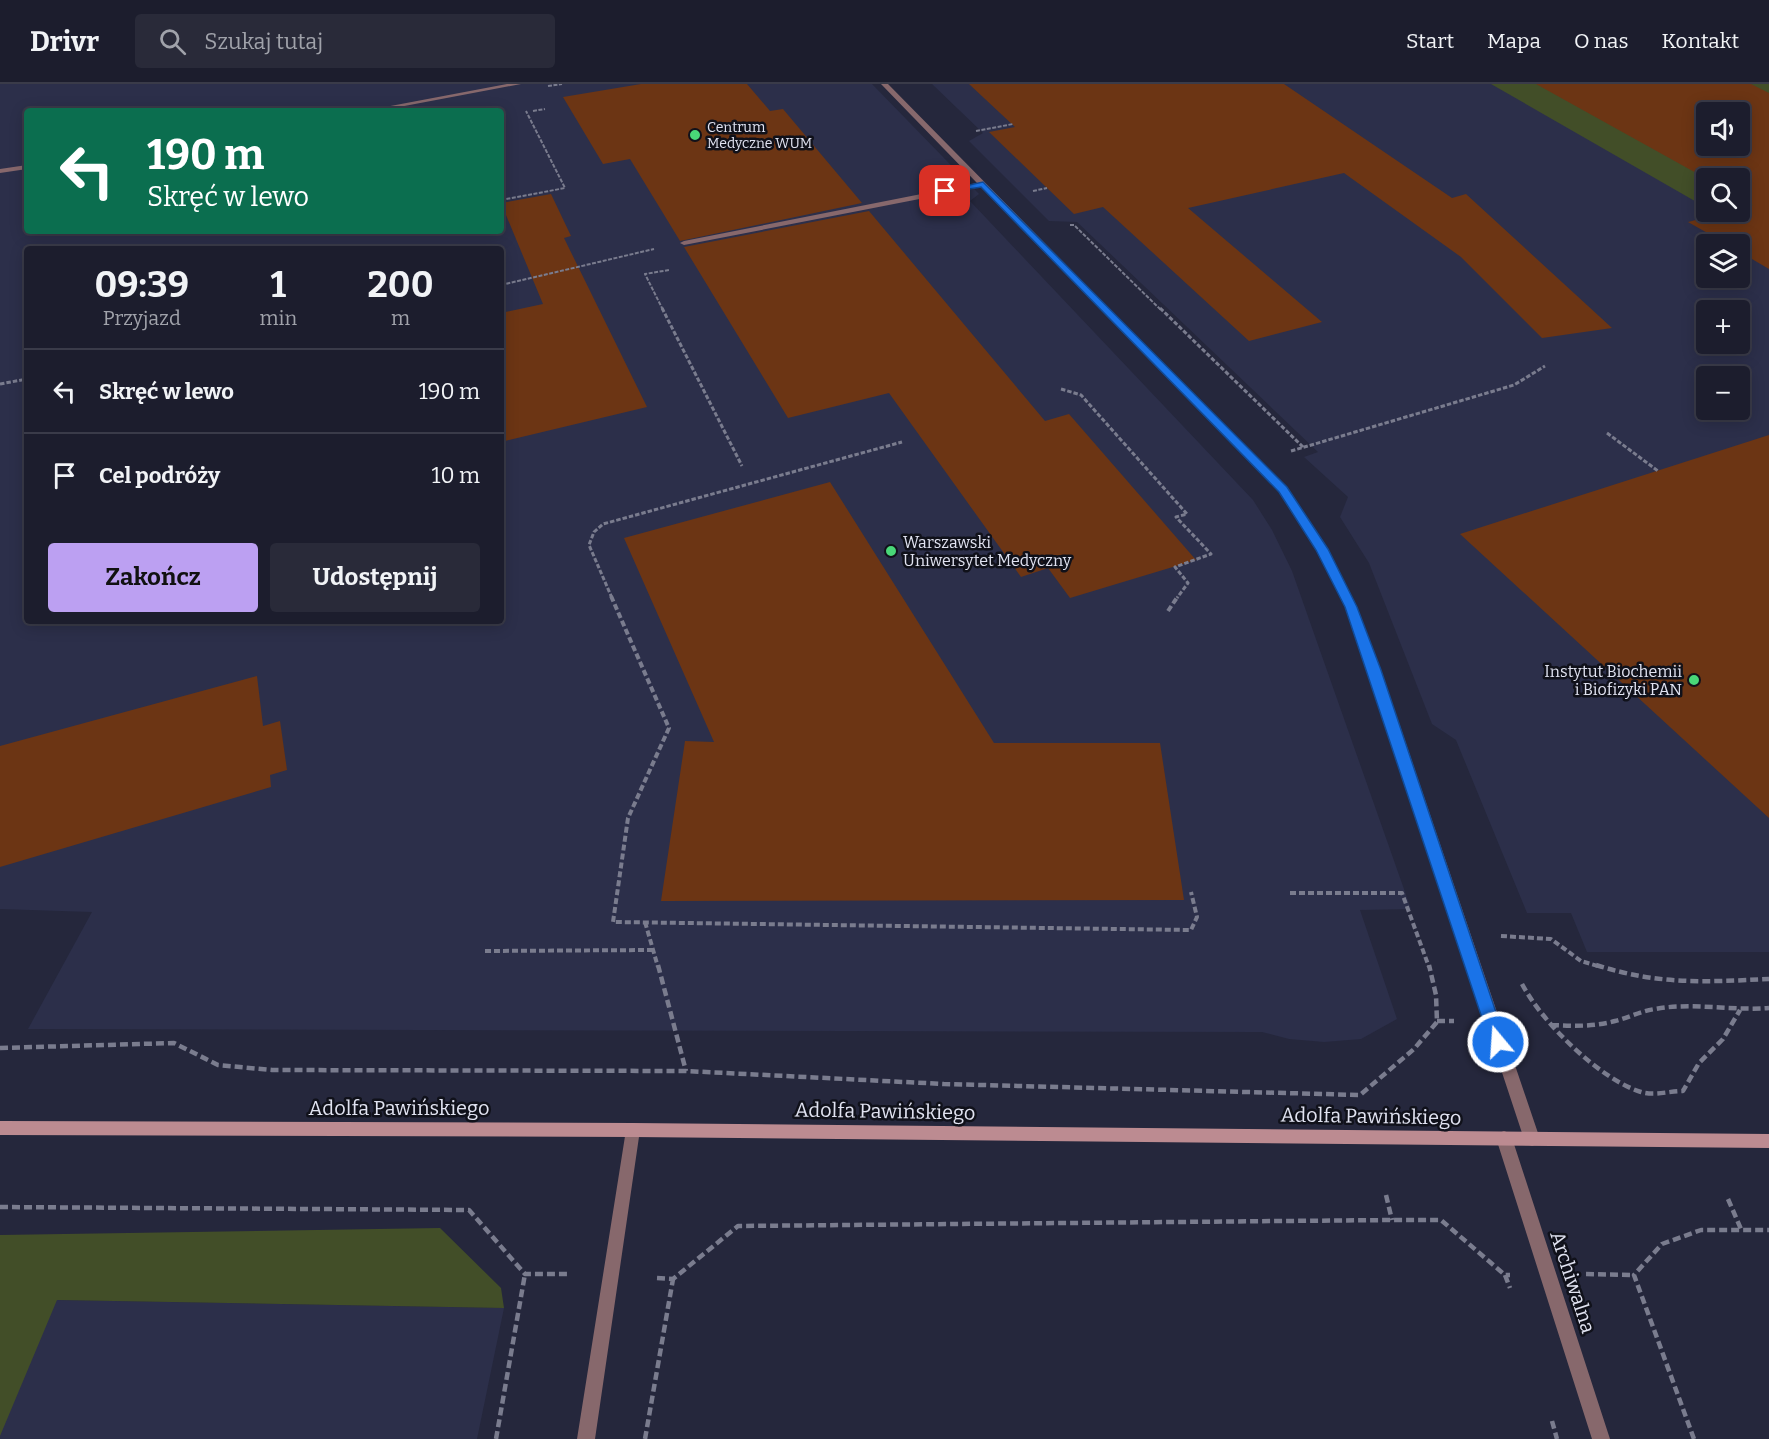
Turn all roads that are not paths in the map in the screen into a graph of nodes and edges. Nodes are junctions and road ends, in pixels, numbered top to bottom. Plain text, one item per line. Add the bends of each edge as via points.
1 (518, 84) edge
2 (884, 84) edge
3 (384, 108) edge
4 (24, 167) edge
5 (0, 171) edge
6 (983, 184) junction
7 (684, 243) road end
8 (0, 1128) edge
9 (633, 1130) junction
10 (1504, 1138) junction
11 (1532, 1139) junction
12 (1769, 1141) edge
13 (586, 1439) edge
14 (1601, 1439) edge

1 - 3 street
2 - 6 street
4 - 5 street
6 - 7 street
6 - 11 street via 1283,490 1322,549 1351,607 1409,766
8 - 9 street, Adolfa Pawińskiego
9 - 10 street, Adolfa Pawińskiego
9 - 13 street
10 - 11 street, Adolfa Pawińskiego
10 - 14 street, Archiwalna
11 - 12 street, Adolfa Pawińskiego

